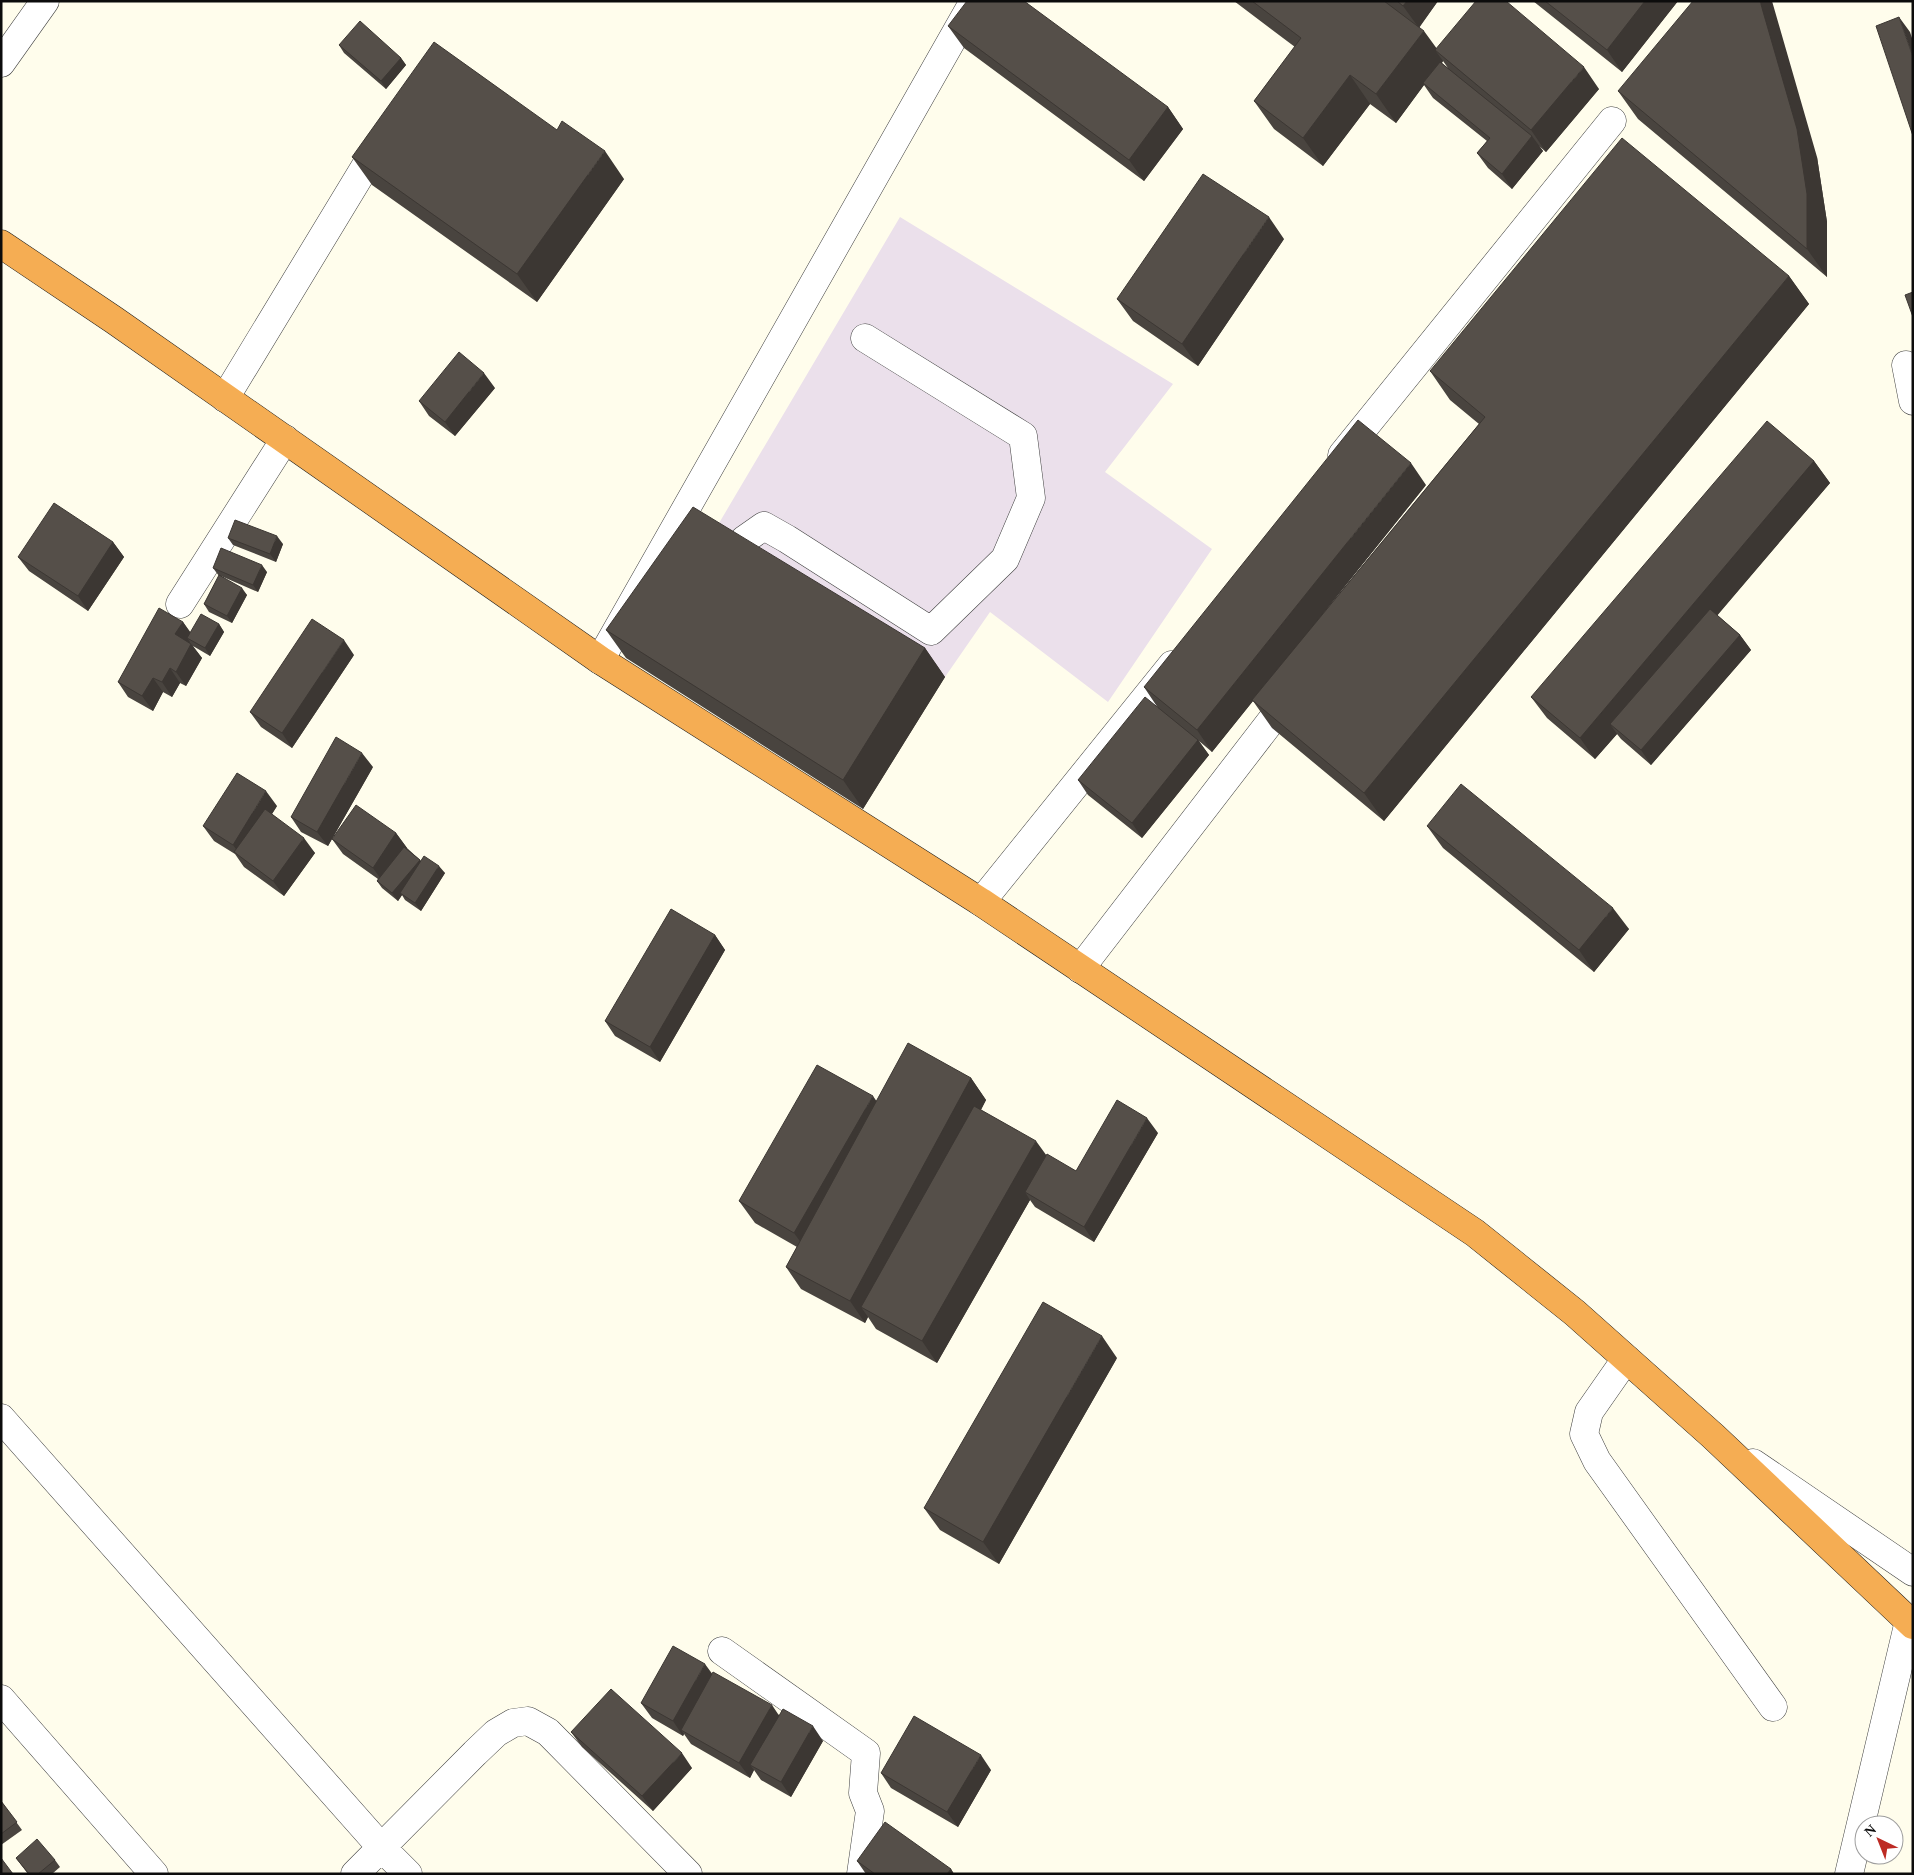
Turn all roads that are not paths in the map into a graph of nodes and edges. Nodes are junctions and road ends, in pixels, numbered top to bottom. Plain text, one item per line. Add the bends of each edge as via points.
1 (46, 1) edge
2 (974, 1) edge
3 (1, 63) edge
4 (1612, 121) dead end
5 (379, 144) edge
6 (1, 244) edge
7 (865, 338) dead end
8 (1906, 365) dead end
9 (225, 398) junction
10 (1913, 401) edge
11 (285, 440) junction
12 (1324, 477) edge
13 (713, 590) edge
14 (180, 604) dead end
15 (1187, 647) edge
16 (600, 660) junction
17 (1304, 678) edge
18 (981, 902) junction
19 (1080, 968) junction
20 (1626, 1359) junction
21 (1, 1418) edge
22 (1713, 1436) junction
23 (1913, 1572) edge
24 (1911, 1623) edge
25 (722, 1651) dead end
26 (1, 1699) edge
27 (1773, 1706) dead end
28 (381, 1847) junction
29 (154, 1874) edge
30 (355, 1874) edge
31 (408, 1874) edge
32 (688, 1874) edge
33 (861, 1874) edge
34 (1849, 1874) edge

1 - 3 street
2 - 16 street
4 - 12 street
5 - 9 street
6 - 9 highway
7 - 13 street via 1023,436 1031,498 1004,559 931,631 764,526 744,540
8 - 10 street
9 - 11 highway
11 - 14 street
11 - 16 highway
15 - 18 street
16 - 18 highway via 655,683
17 - 19 street
18 - 19 highway
19 - 20 highway via 1475,1233 1575,1313
20 - 22 highway
20 - 27 street via 1589,1412 1584,1434 1596,1461
21 - 28 street
22 - 23 street
22 - 24 highway
24 - 34 street
25 - 33 street via 866,1753 863,1793 870,1812
26 - 29 street
28 - 30 street
28 - 31 street
28 - 32 street via 496,1733 512,1723 528,1722 548,1732

